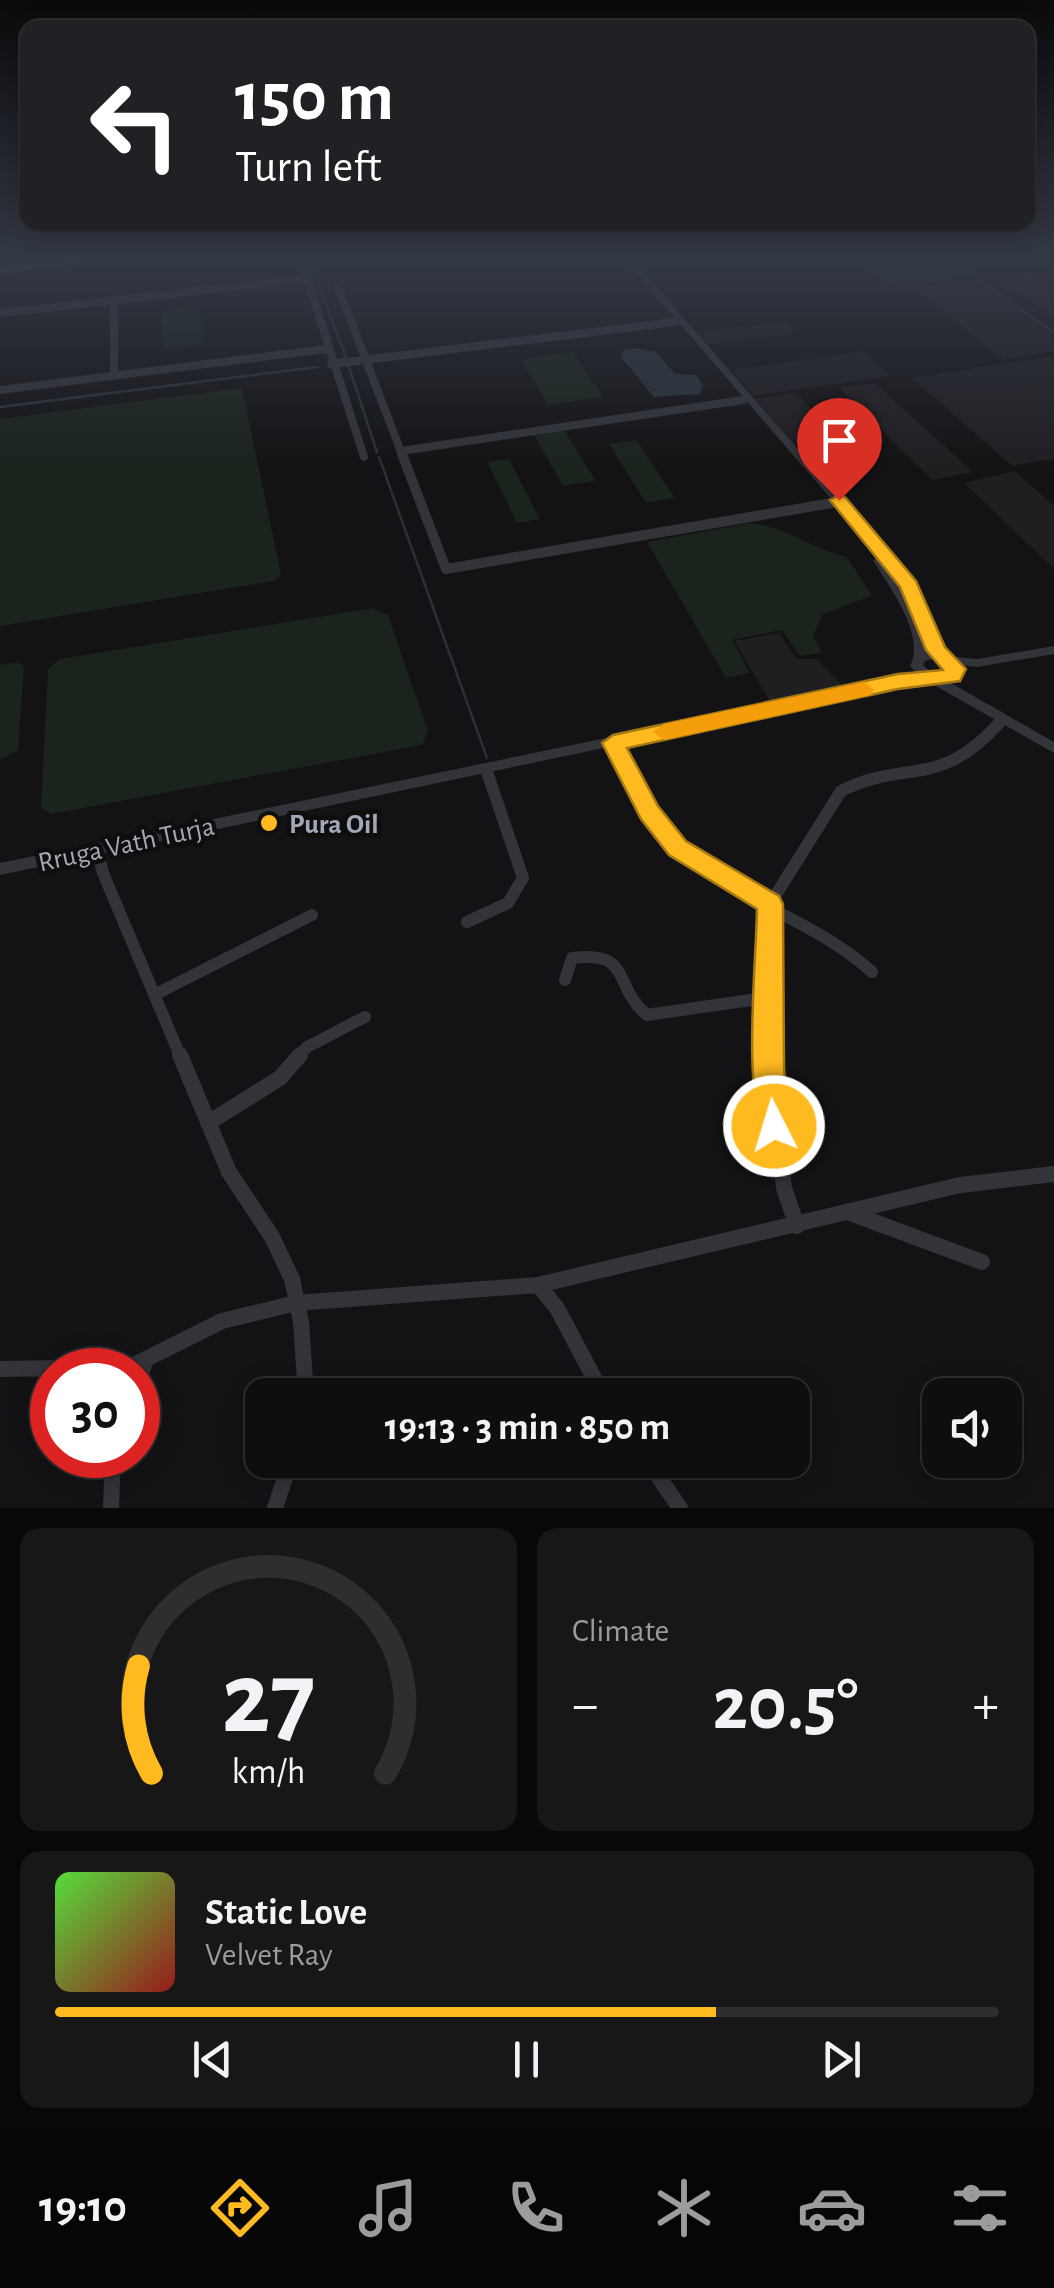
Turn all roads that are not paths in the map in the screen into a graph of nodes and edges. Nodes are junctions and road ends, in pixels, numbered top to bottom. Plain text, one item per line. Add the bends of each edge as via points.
1 (114, 329) edge
2 (321, 329) edge
3 (354, 329) edge
4 (615, 329) edge
5 (681, 329) edge
6 (686, 329) edge
7 (326, 349) junction
8 (365, 360) junction
9 (332, 364) junction
10 (114, 376) junction
11 (0, 390) edge
12 (743, 400) junction
13 (401, 451) junction
14 (364, 456) dead end
15 (832, 503) junction
16 (1054, 650) edge
17 (944, 658) junction
18 (918, 662) junction
19 (977, 664) junction
20 (954, 675) junction
21 (933, 679) junction
22 (898, 682) junction
23 (964, 700) junction
24 (1001, 722) junction
25 (613, 743) junction
26 (1054, 748) edge
27 (486, 770) junction
28 (97, 848) junction
29 (0, 869) edge
30 (770, 904) junction
31 (312, 915) dead end
32 (467, 922) dead end
33 (872, 972) dead end
34 (565, 980) dead end
35 (156, 994) junction
36 (772, 998) junction
37 (365, 1016) dead end
38 (208, 1122) junction
39 (1054, 1174) edge
40 (850, 1214) junction
41 (797, 1226) junction
42 (982, 1262) dead end
43 (538, 1285) junction
44 (296, 1303) junction
45 (160, 1354) edge
46 (0, 1369) edge
47 (30, 1369) edge
48 (306, 1378) edge
49 (594, 1378) edge
50 (112, 1478) edge
51 (285, 1478) edge
52 (659, 1478) edge
53 (111, 1508) edge
54 (275, 1508) edge
55 (680, 1508) edge

1 - 10 street
2 - 7 street
3 - 8 street
4 - 8 street
5 - 12 street
6 - 17 street via 899,570
7 - 9 street
7 - 10 street
8 - 9 street
8 - 13 street
9 - 14 street
10 - 11 street
12 - 13 street
12 - 15 street
13 - 15 street via 446,569
15 - 18 street via 908,602 922,640
16 - 19 street, Rruga Vath Turja
17 - 18 street, Rruga Vath Turja
17 - 19 street, Rruga Vath Turja
17 - 20 street
18 - 21 street
18 - 22 street, Rruga Vath Turja
19 - 20 street, Rruga Vath Turja
20 - 21 street, Rruga Vath Turja
20 - 23 street
21 - 22 street, Rruga Vath Turja
21 - 23 street
22 - 25 street, Rruga Vath Turja
23 - 24 street
24 - 26 street
24 - 30 street via 950,767 841,791
25 - 27 street, Rruga Vath Turja
25 - 30 street via 649,813 678,848
27 - 28 street, Rruga Vath Turja
27 - 32 street via 523,878 508,904
28 - 29 street, Rruga Vath Turja
28 - 35 street
30 - 33 street via 846,944
30 - 36 street
31 - 35 street
34 - 36 street via 572,958 608,958 623,970 633,1002 648,1015
35 - 38 street
36 - 41 street via 774,1126
37 - 38 street via 307,1047 280,1078
38 - 44 street via 229,1172 292,1279
39 - 40 street via 960,1185
40 - 41 street
40 - 42 street
41 - 43 street
43 - 44 street
43 - 49 street
44 - 45 street via 222,1321
44 - 48 street
46 - 47 street
50 - 53 street
51 - 54 street
52 - 55 street

